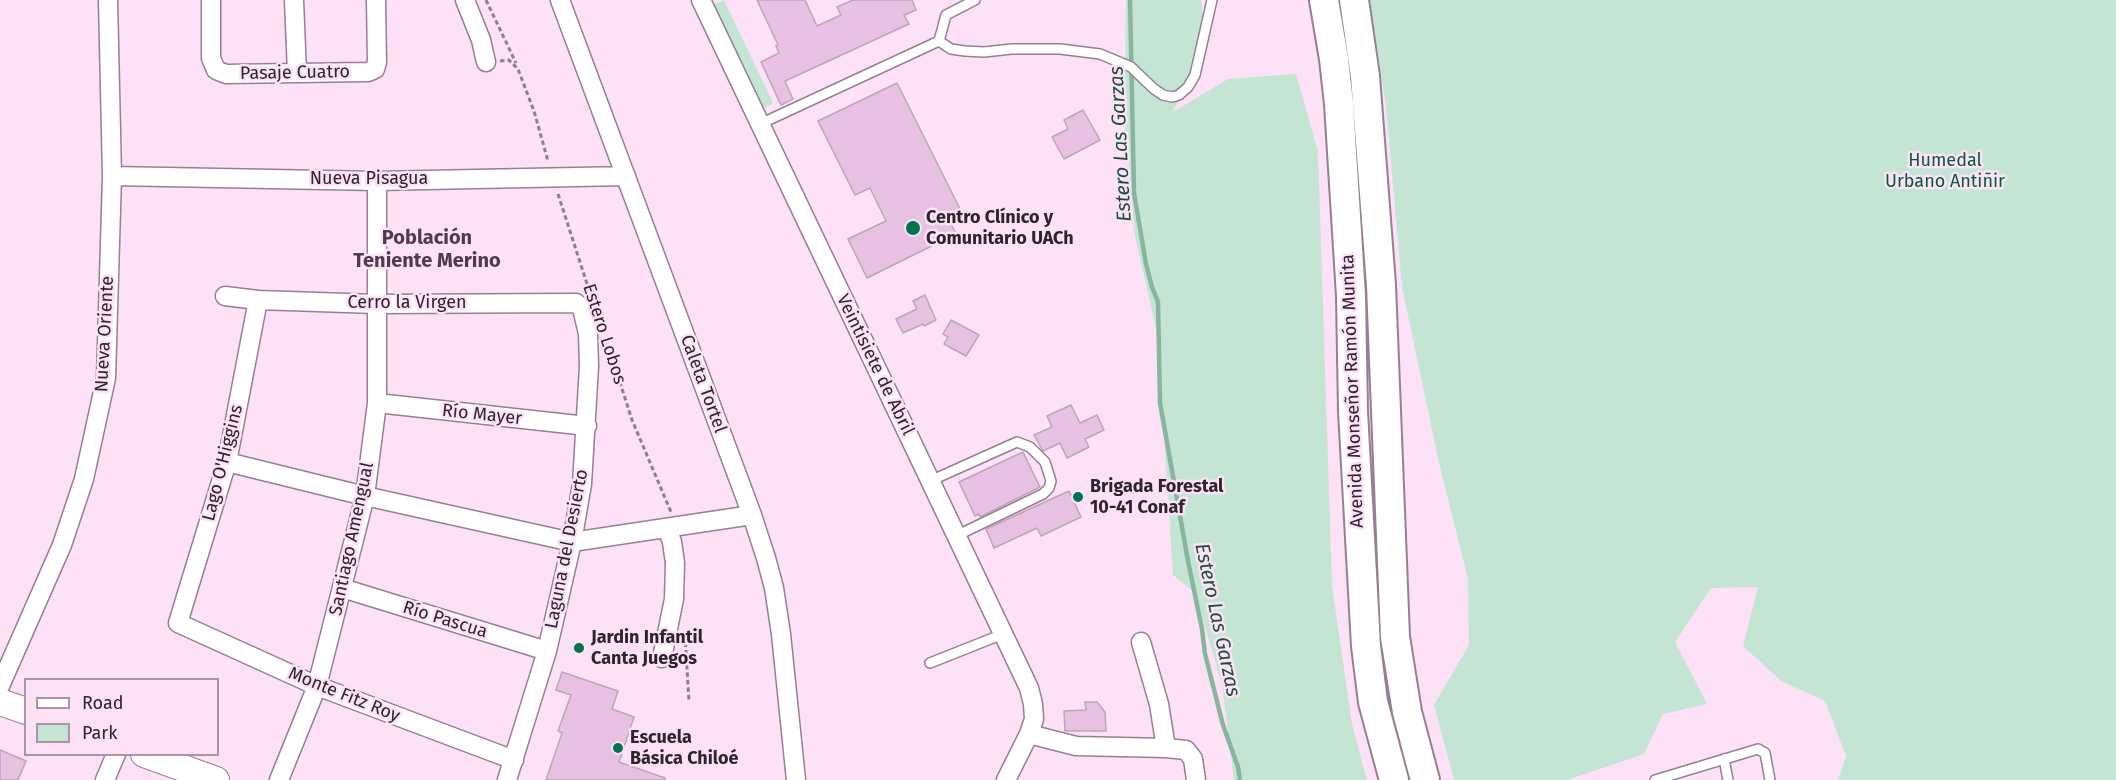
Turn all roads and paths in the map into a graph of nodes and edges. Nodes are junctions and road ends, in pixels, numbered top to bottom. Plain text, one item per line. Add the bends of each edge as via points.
1 (108, 0) edge
2 (211, 0) edge
3 (294, 0) edge
4 (376, 0) edge
5 (465, 0) edge
6 (486, 0) edge
7 (560, 0) edge
8 (701, 0) edge
9 (975, 0) edge
10 (1212, 0) edge
11 (1324, 0) edge
12 (1354, 0) edge
13 (939, 41) junction
14 (486, 62) joint
15 (518, 69) junction
16 (297, 73) junction
17 (760, 124) junction
18 (111, 176) junction
19 (626, 176) junction
20 (553, 177) junction
21 (377, 181) junction
22 (225, 296) dead end
23 (258, 300) junction
24 (376, 304) junction
25 (588, 305) junction
26 (603, 332) dead end
27 (378, 403) junction
28 (587, 426) junction
29 (227, 462) junction
30 (930, 481) junction
31 (364, 496) junction
32 (752, 515) junction
33 (671, 528) junction
34 (956, 536) junction
35 (572, 542) junction
36 (342, 588) junction
37 (178, 623) joint
38 (685, 634) dead end
39 (1003, 634) junction
40 (1141, 642) dead end
41 (547, 651) junction
42 (662, 658) dead end
43 (930, 663) dead end
44 (0, 686) edge
45 (317, 686) junction
46 (0, 702) edge
47 (689, 702) dead end
48 (24, 710) edge
49 (1029, 734) junction
50 (1166, 748) junction
51 (115, 756) edge
52 (150, 756) edge
53 (1724, 759) junction
54 (514, 760) junction
55 (105, 780) edge
56 (216, 780) edge
57 (279, 780) edge
58 (507, 780) edge
59 (796, 780) edge
60 (1006, 780) edge
61 (1196, 780) edge
62 (1394, 780) edge
63 (1425, 780) edge
64 (1655, 780) edge
65 (1728, 780) edge
66 (1770, 780) edge

1 - 18 street, Nueva Oriente
2 - 16 street, Pasaje Cuatro via 211,58 216,70 226,74
3 - 16 street
4 - 16 street, Pasaje Cuatro via 375,69
5 - 14 street
6 - 15 path, Estero Lobos
7 - 19 street, Caleta Tortel
8 - 17 street, Veintisiete de Abril
9 - 13 lane via 946,15
10 - 13 lane via 1195,75 1188,87 1172,97 1154,89 1131,67 1100,54 1060,49 965,51 951,49
11 - 62 main road, Avenida Monseñor Ramón Munita via 1339,104 1364,630 1373,702
12 - 63 main road, Avenida Monseñor Ramón Munita via 1365,76 1381,285 1395,637 1407,712
13 - 17 lane
14 - 15 path via 509,60
15 - 20 path, Estero Lobos
17 - 30 street, Veintisiete de Abril
18 - 21 street, Nueva Pisagua
18 - 44 street, Nueva Oriente via 106,378 84,479 62,545
19 - 20 street, Nueva Pisagua
19 - 32 street, Caleta Tortel
20 - 21 street, Nueva Pisagua
20 - 25 path, Estero Lobos
21 - 24 street, Santiago Amengual
22 - 23 street, Cerro la Virgen
23 - 24 street, Cerro la Virgen
23 - 29 street, Lago O'Higgins
24 - 25 street, Cerro la Virgen
24 - 27 street, Santiago Amengual
25 - 28 street, Laguna del Desierto
26 - 33 path, Estero Lobos via 632,420 670,511
27 - 28 street, Río Mayer
27 - 31 street, Santiago Amengual
28 - 35 street, Laguna del Desierto
29 - 31 street
29 - 37 street, Lago O'Higgins
30 - 34 street, Veintisiete de Abril
30 - 34 lane via 1017,442 1030,447 1045,462 1051,481 1043,494
31 - 35 street
31 - 36 street, Santiago Amengual
32 - 33 street
32 - 59 street, Caleta Tortel via 776,600
33 - 35 street
33 - 42 street via 674,599
34 - 39 street, Veintisiete de Abril
35 - 41 street, Laguna del Desierto
36 - 41 street, Río Pascua
36 - 45 street, Santiago Amengual
37 - 45 street, Monte Fitz Roy
38 - 47 path
39 - 43 lane
39 - 49 street, Veintisiete de Abril via 1029,688 1034,718
40 - 50 street via 1159,704
41 - 54 street, Laguna del Desierto
45 - 54 street, Monte Fitz Roy
45 - 57 street, Santiago Amengual
46 - 48 street
49 - 50 street via 1076,746
49 - 60 street, Veintisiete de Abril
50 - 61 street via 1186,750 1193,759
51 - 55 street
52 - 56 street
53 - 64 lane
53 - 65 lane
53 - 66 lane via 1760,749 1765,753
54 - 58 street, Laguna del Desierto

